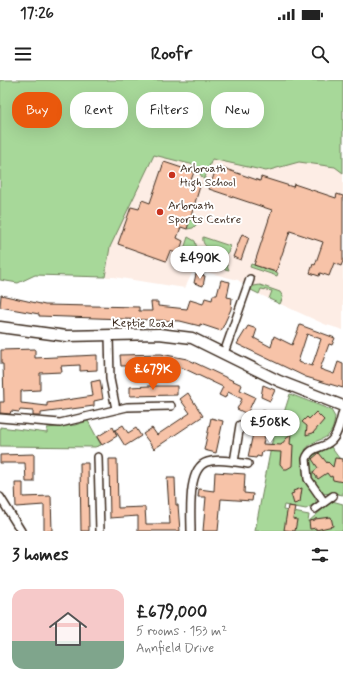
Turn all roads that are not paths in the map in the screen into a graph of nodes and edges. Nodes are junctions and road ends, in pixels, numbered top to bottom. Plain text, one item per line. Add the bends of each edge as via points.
1 (250, 279) dead end
2 (0, 327) edge
3 (109, 335) junction
4 (224, 354) junction
5 (171, 406) dead end
6 (343, 406) edge
7 (116, 409) junction
8 (343, 411) edge
9 (0, 418) edge
10 (240, 425) dead end
11 (98, 457) dead end
12 (234, 462) junction
13 (248, 464) dead end
14 (332, 496) dead end
15 (0, 497) edge
16 (324, 502) junction
17 (315, 509) dead end
18 (21, 531) edge
19 (100, 531) edge
20 (191, 531) edge

1 - 4 street
2 - 3 main road, Keptie Road via 66,336
3 - 4 main road, Keptie Road via 159,334 192,338
3 - 7 street via 110,379
4 - 6 main road, Keptie Road via 279,381
5 - 7 street
7 - 9 street via 60,423
8 - 16 street via 335,436 327,444 313,449 306,459 308,479
10 - 12 street
11 - 19 street
12 - 13 street
12 - 20 street via 211,461 199,467 191,495
14 - 16 street
15 - 18 street
16 - 17 street

